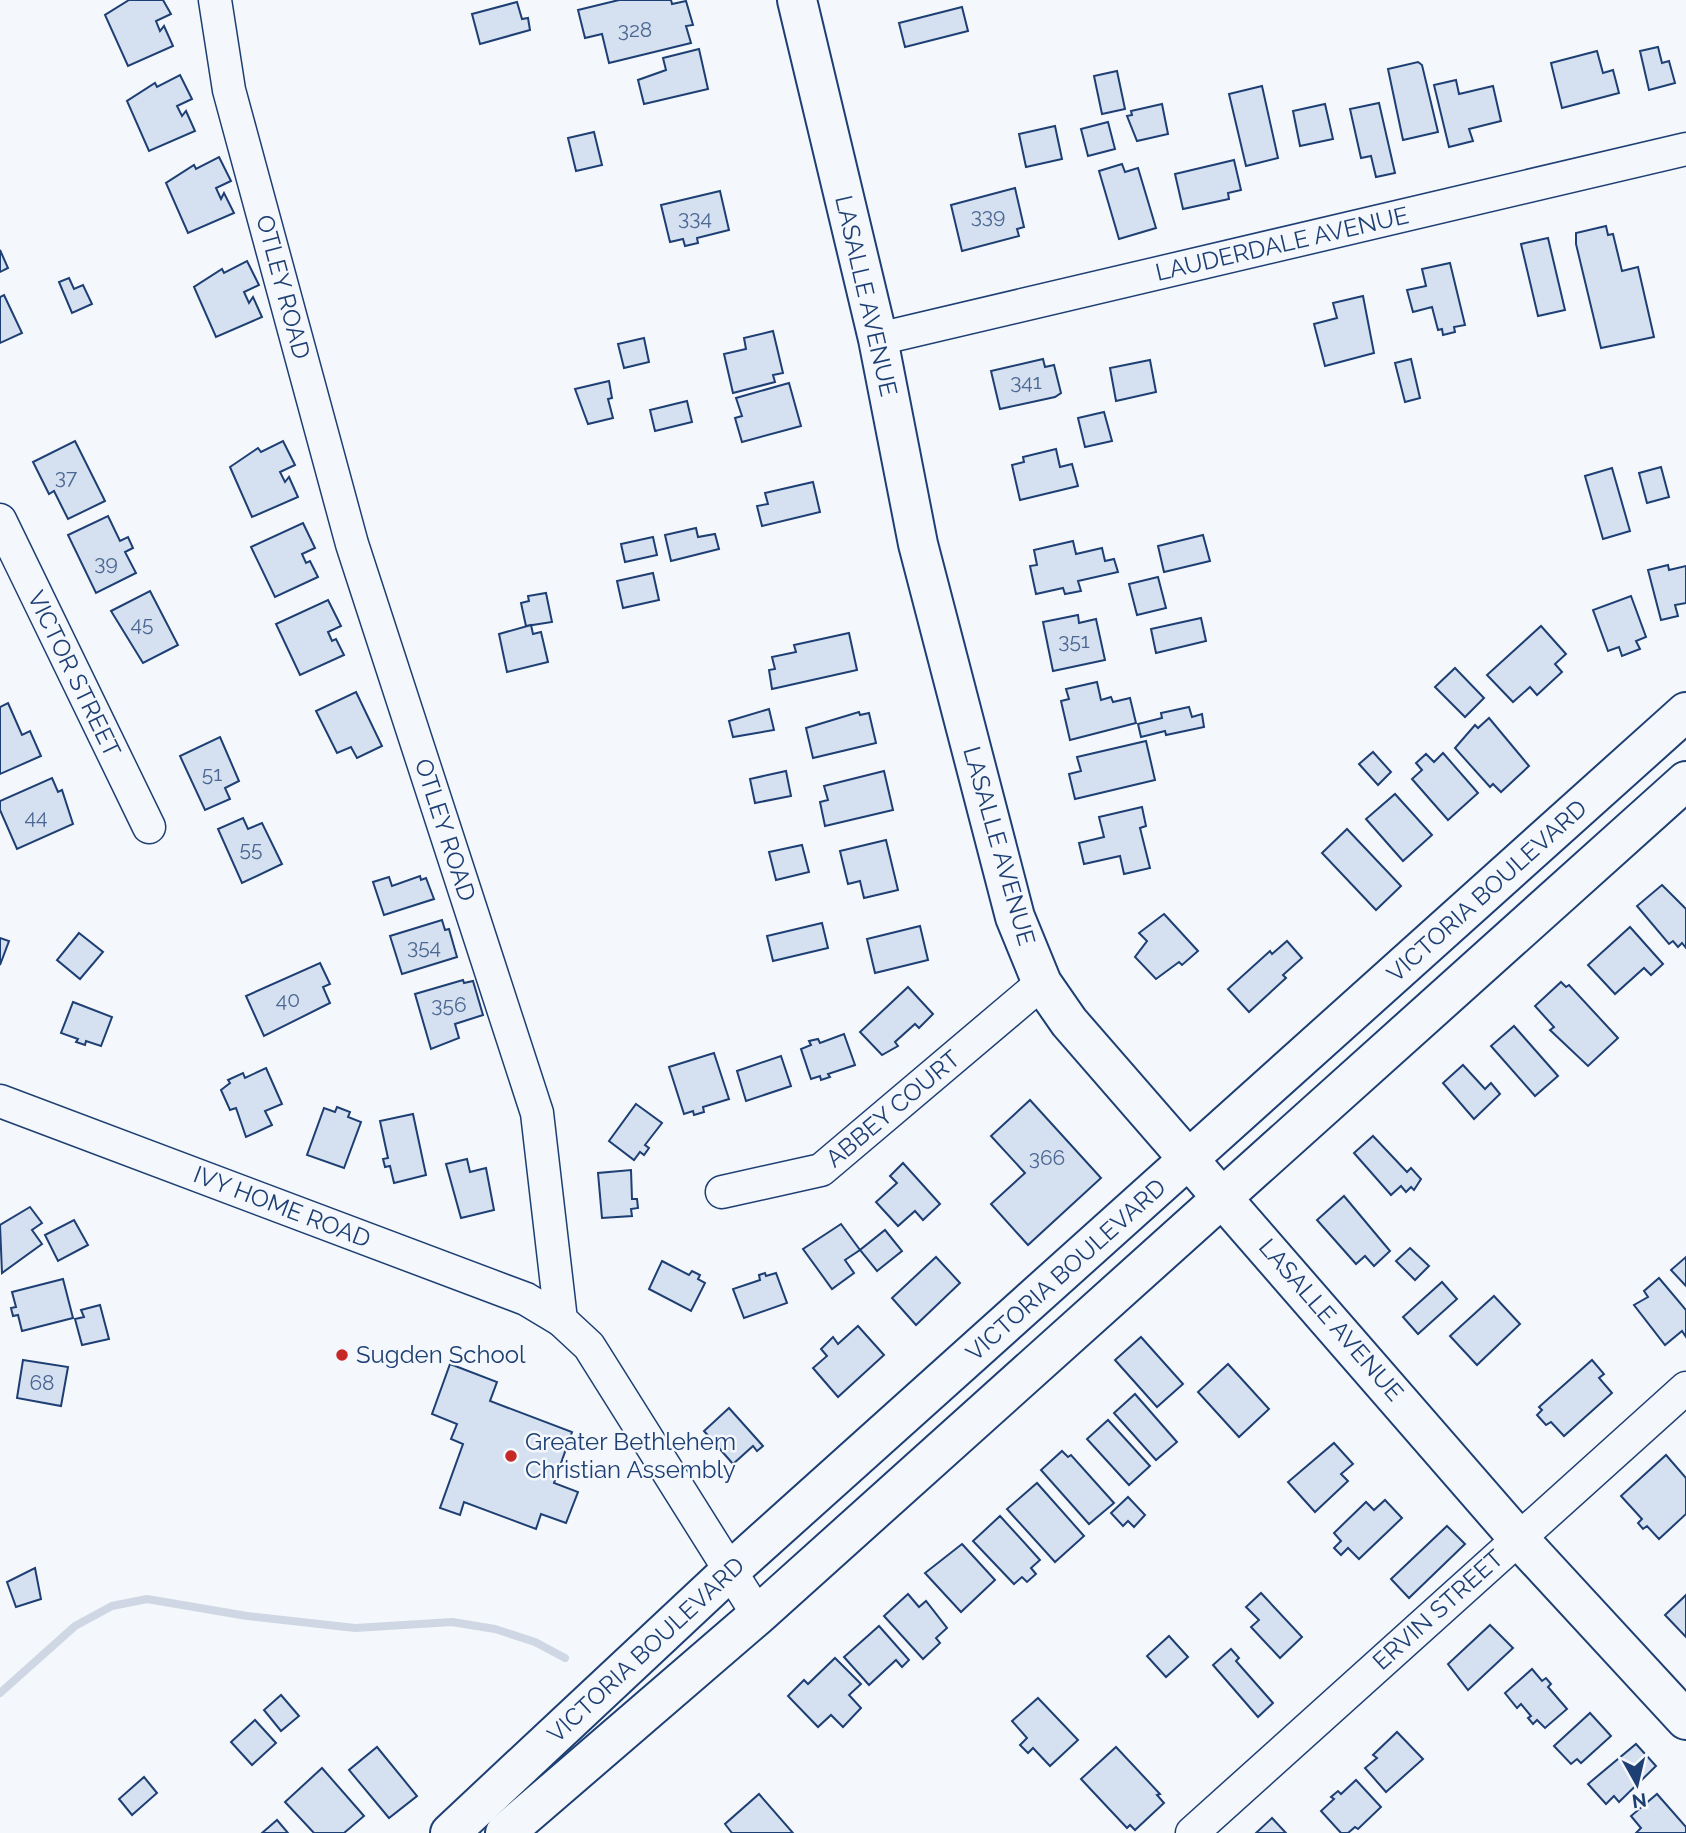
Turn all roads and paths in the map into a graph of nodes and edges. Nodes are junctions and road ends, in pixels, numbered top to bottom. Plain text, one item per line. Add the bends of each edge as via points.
1 (215, 0) edge
2 (797, 0) edge
3 (1686, 149) edge
4 (878, 339) junction
5 (0, 520) edge
6 (1686, 712) edge
7 (1686, 781) edge
8 (149, 827) dead end
9 (1042, 983) junction
10 (0, 1101) edge
11 (1191, 1159) junction
12 (722, 1192) dead end
13 (1224, 1196) junction
14 (561, 1320) junction
15 (1686, 1388) edge
16 (1518, 1538) junction
17 (730, 1571) junction
18 (758, 1615) junction
19 (1686, 1720) edge
20 (450, 1833) edge
21 (505, 1833) edge
22 (1192, 1833) edge

1 - 14 street, OTLEY ROAD via 229,90 352,544 537,1113
2 - 4 main road, LASALLE AVENUE
3 - 4 street, LAUDERDALE AVENUE
4 - 9 main road, LASALLE AVENUE via 918,544 1015,917
5 - 8 street, VICTOR STREET
6 - 11 main road, VICTORIA BOULEVARD
7 - 13 main road, VICTORIA BOULEVARD
9 - 11 main road, LASALLE AVENUE via 1069,1022
9 - 12 street, ABBEY COURT via 821,1170
10 - 14 street, IVY HOME ROAD via 526,1299
11 - 13 main road, LASALLE AVENUE
11 - 17 main road, VICTORIA BOULEVARD
13 - 16 main road, LASALLE AVENUE
13 - 18 main road, VICTORIA BOULEVARD
14 - 17 street via 589,1346
15 - 16 street, ERVIN STREET
16 - 19 main road, LASALLE AVENUE
16 - 22 street, ERVIN STREET
17 - 18 street
17 - 20 main road, VICTORIA BOULEVARD
18 - 21 main road, VICTORIA BOULEVARD

